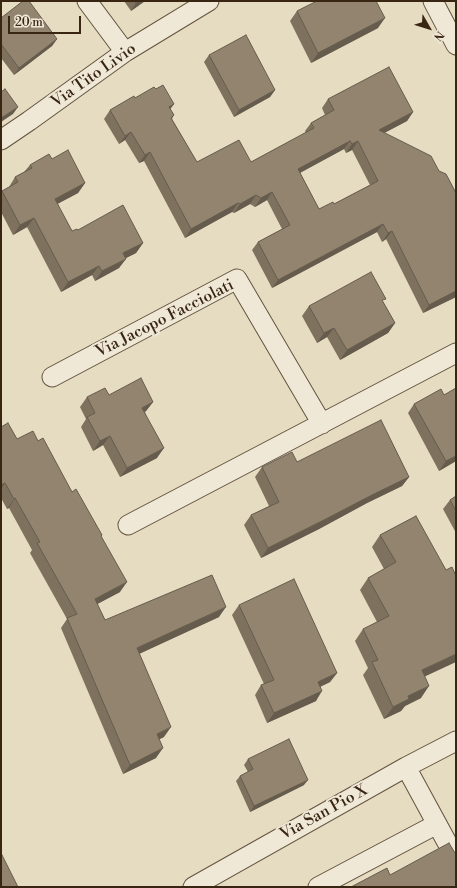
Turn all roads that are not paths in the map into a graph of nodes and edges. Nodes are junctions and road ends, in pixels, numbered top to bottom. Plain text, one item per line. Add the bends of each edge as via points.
1 (87, 1) edge
2 (209, 1) edge
3 (433, 1) edge
4 (456, 45) edge
5 (125, 52) junction
6 (1, 140) edge
7 (456, 353) edge
8 (52, 377) dead end
9 (322, 424) junction
10 (128, 525) dead end
11 (456, 741) edge
12 (406, 767) junction
13 (437, 824) junction
14 (456, 859) edge
15 (193, 887) edge
16 (318, 887) edge

1 - 5 street
2 - 5 street, Via Tito Livio
3 - 4 street
5 - 6 street, Via Tito Livio
7 - 9 street
8 - 9 street, Via Jacopo Facciolati via 237,279
9 - 10 street
11 - 12 street, Via San Pio X
12 - 13 street
12 - 15 street, Via San Pio X
13 - 14 street
13 - 16 street

